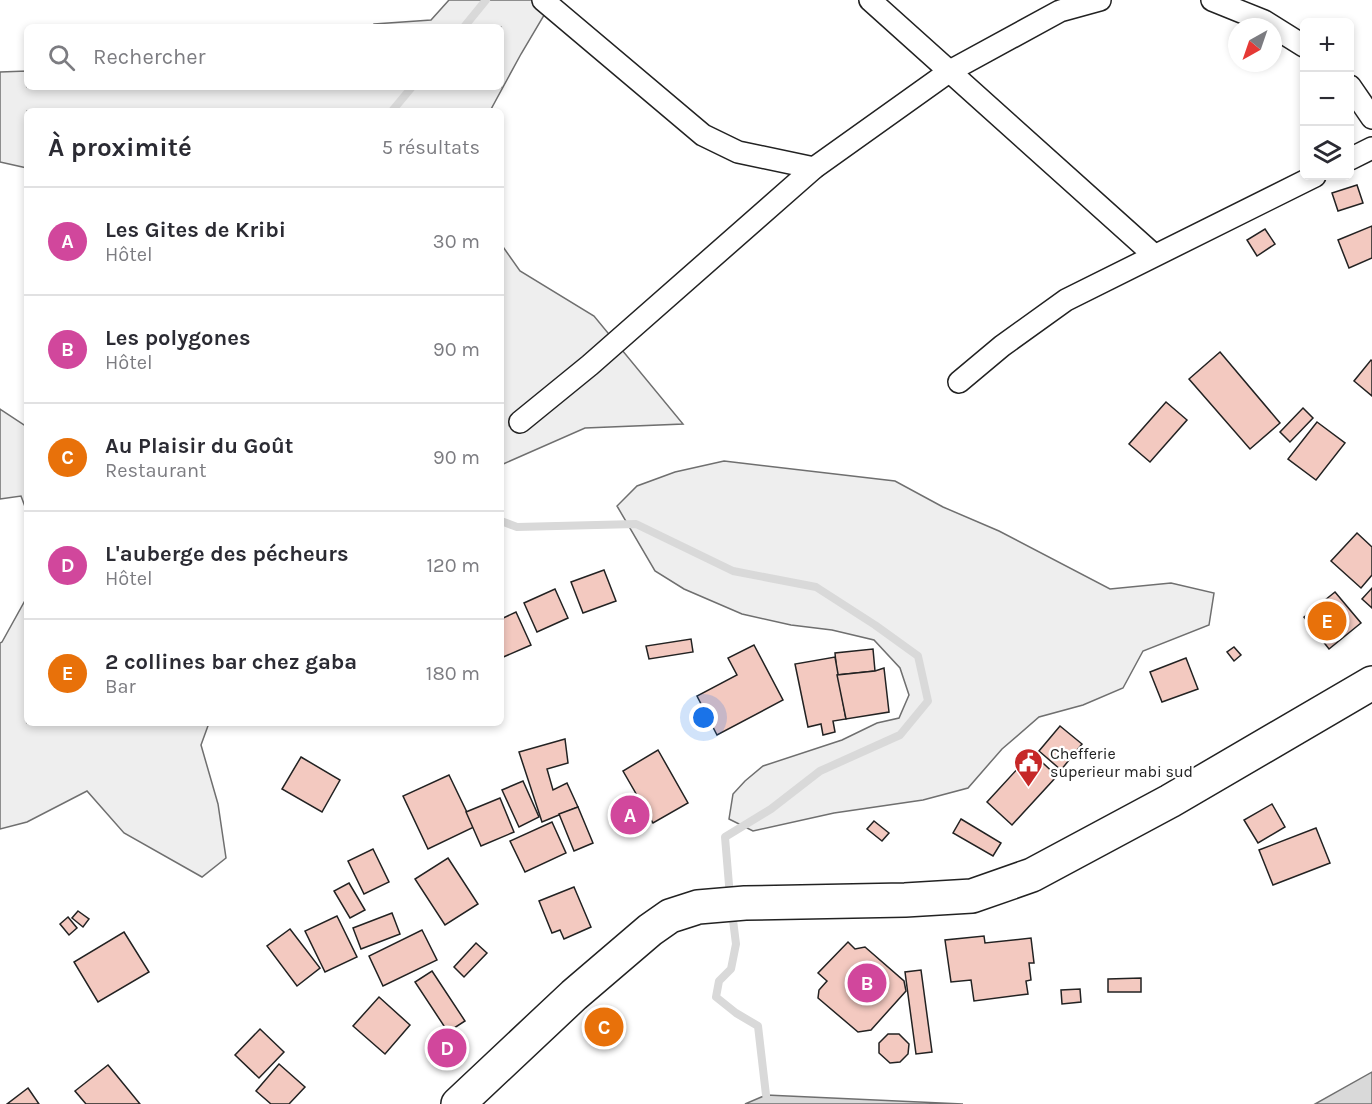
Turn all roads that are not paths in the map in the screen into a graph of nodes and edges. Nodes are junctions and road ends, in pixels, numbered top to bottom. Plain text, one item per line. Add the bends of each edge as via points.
1 (543, 0) edge
2 (870, 0) edge
3 (1100, 0) edge
4 (1212, 0) edge
5 (1300, 43) edge
6 (950, 71) junction
7 (1354, 92) edge
8 (1372, 118) edge
9 (1372, 148) edge
10 (1354, 157) edge
11 (814, 168) junction
12 (1307, 180) edge
13 (1154, 255) junction
14 (959, 382) dead end
15 (520, 422) dead end
16 (1372, 683) edge
17 (458, 1104) edge

1 - 11 street via 703,135 738,152
2 - 6 street
3 - 6 street via 1060,11
4 - 5 street via 1264,21
6 - 11 street
6 - 13 street
7 - 8 street
9 - 10 street
11 - 15 street
12 - 13 street
13 - 14 street via 1066,300
16 - 17 highway via 1170,801 1032,875 972,896 745,903 698,907 670,916 574,995

